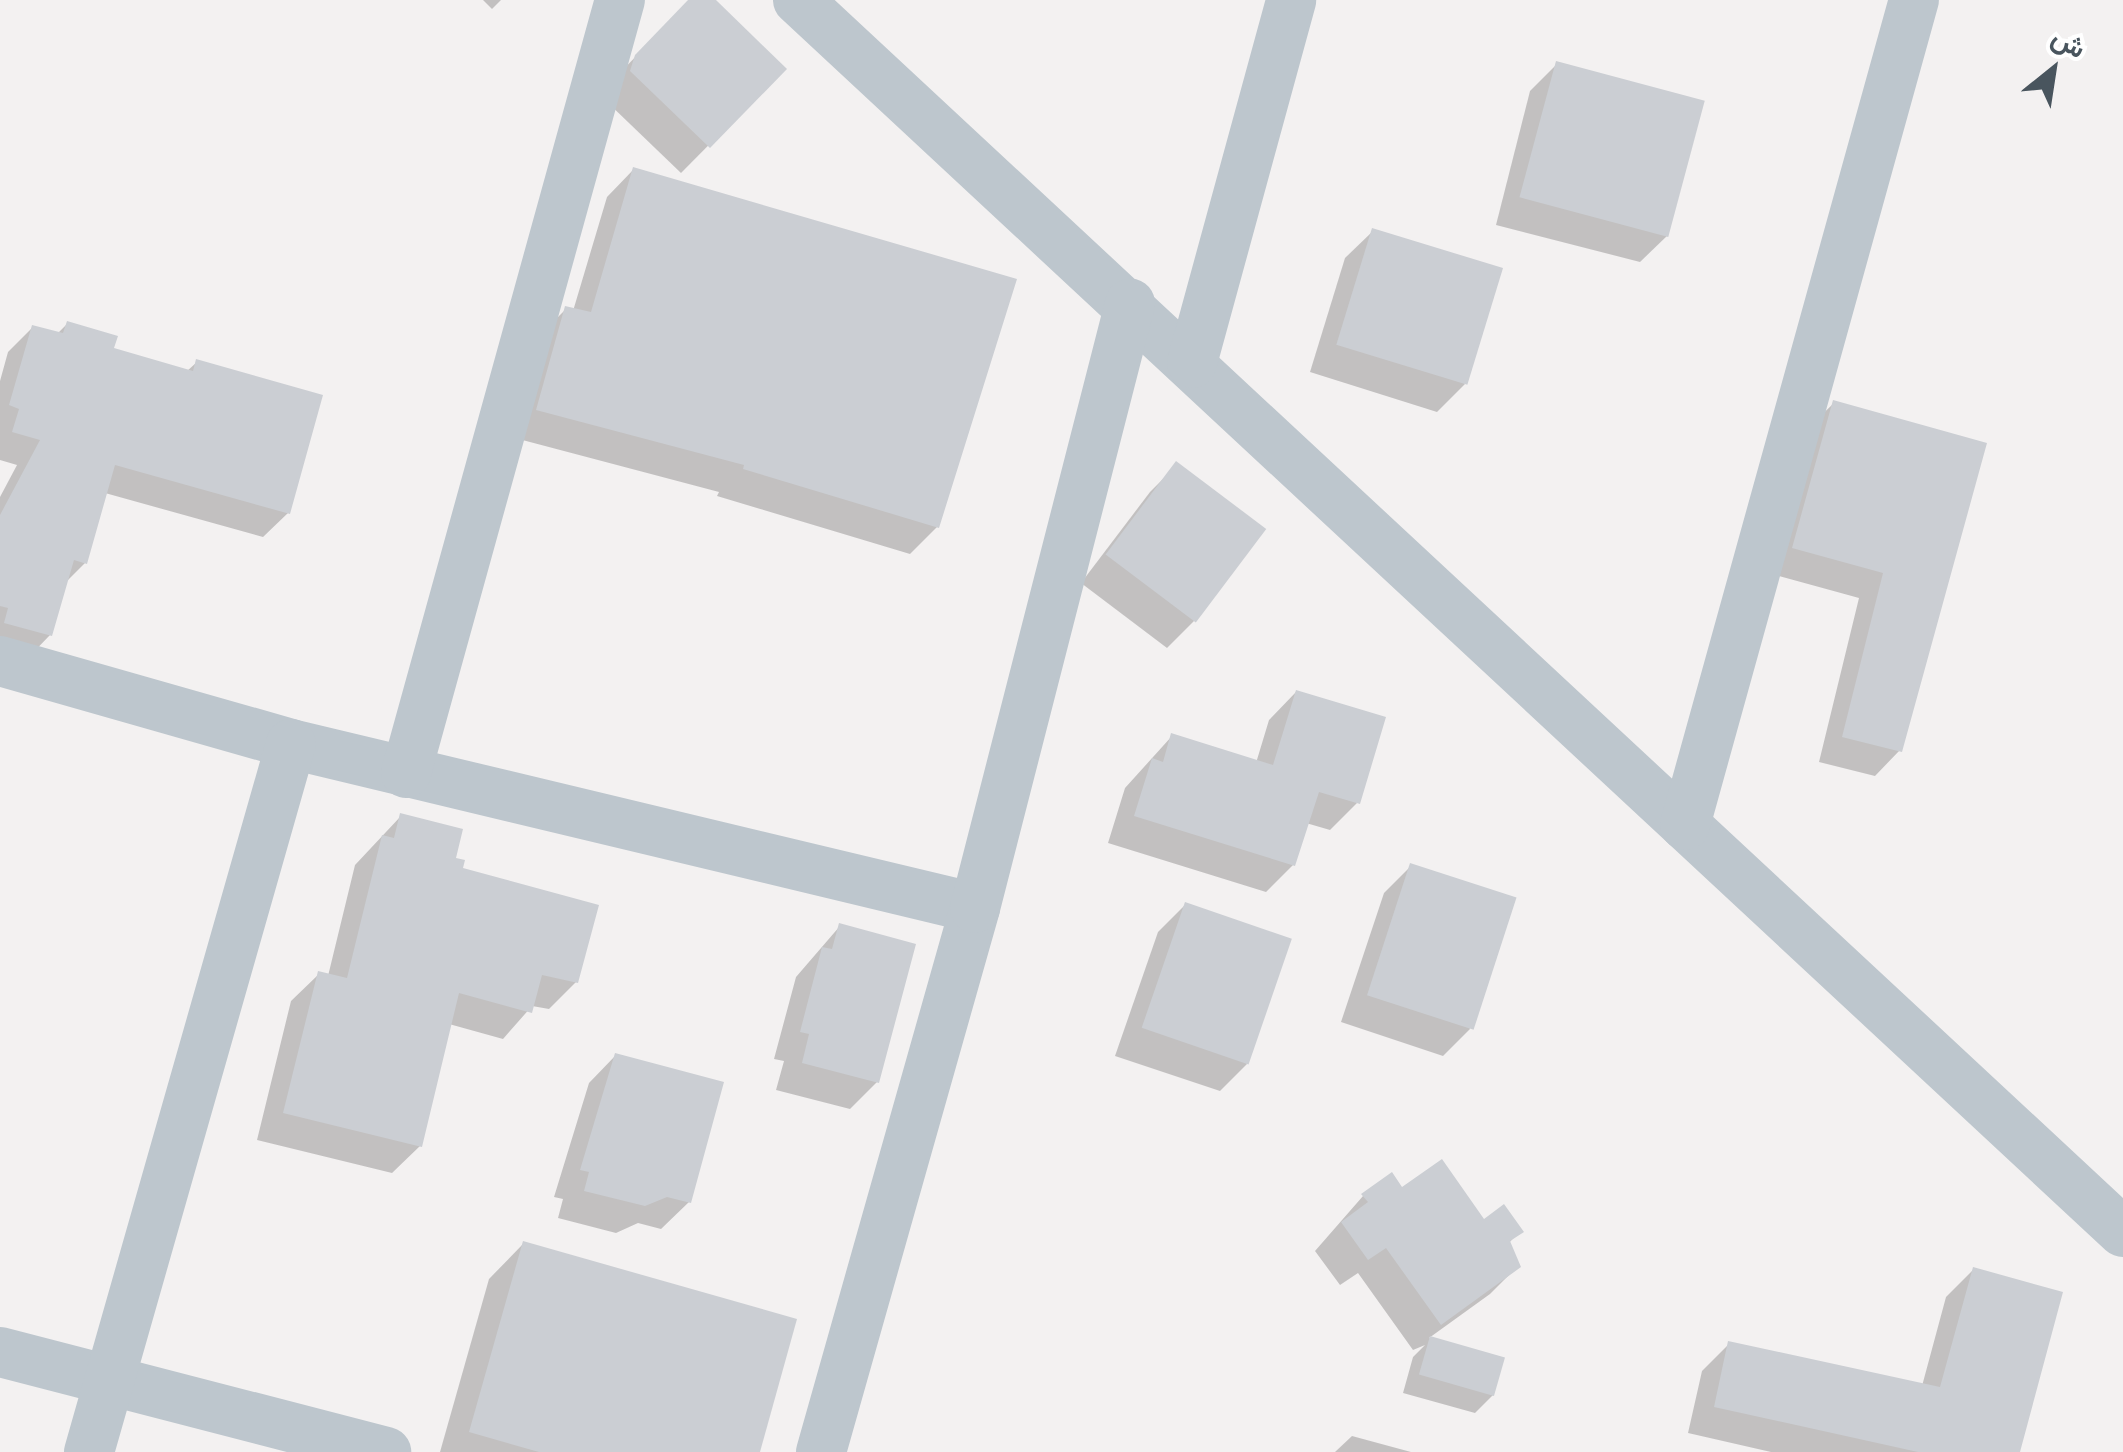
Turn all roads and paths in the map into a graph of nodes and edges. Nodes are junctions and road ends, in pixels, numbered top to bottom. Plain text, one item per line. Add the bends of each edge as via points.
1 (620, 0) edge
2 (798, 0) edge
3 (1292, 0) edge
4 (1914, 0) edge
5 (1130, 304) junction
6 (1192, 363) junction
7 (0, 662) edge
8 (291, 744) junction
9 (406, 773) junction
10 (1685, 825) junction
11 (974, 908) junction
12 (2123, 1232) edge
13 (0, 1352) edge
14 (110, 1381) junction
15 (89, 1452) edge
16 (386, 1452) edge
17 (821, 1452) edge

1 - 9 street
2 - 5 street
3 - 6 street
4 - 10 street
5 - 6 street
5 - 11 street
6 - 10 street
7 - 8 street
8 - 9 street
8 - 14 street
9 - 11 street
10 - 12 street
11 - 17 street
13 - 14 street
14 - 15 street
14 - 16 street

